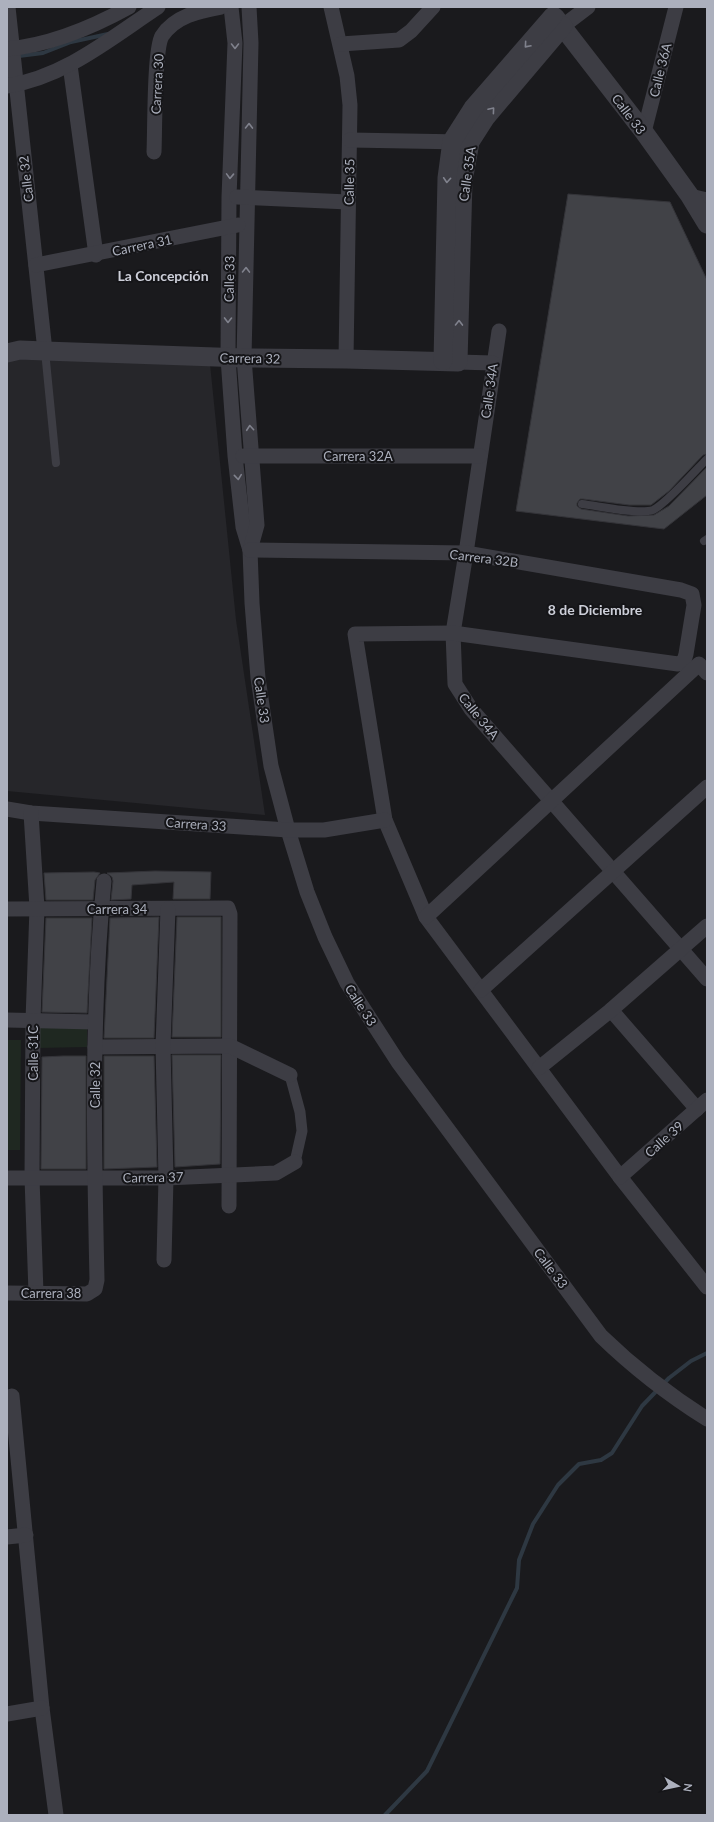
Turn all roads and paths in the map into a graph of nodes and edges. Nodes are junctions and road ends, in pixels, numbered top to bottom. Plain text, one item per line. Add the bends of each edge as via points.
1 (8, 7) edge
2 (129, 7) edge
3 (158, 7) edge
4 (221, 7) edge
5 (232, 7) edge
6 (250, 7) edge
7 (331, 7) edge
8 (433, 7) edge
9 (588, 7) edge
10 (676, 7) edge
11 (102, 14) edge
12 (554, 16) edge
13 (341, 44) junction
14 (10, 49) edge
15 (70, 66) junction
16 (11, 85) edge
17 (644, 132) junction
18 (350, 140) junction
19 (461, 142) junction
20 (154, 152) dead end
21 (229, 197) junction
22 (247, 198) junction
23 (698, 198) edge
24 (348, 202) junction
25 (247, 224) junction
26 (707, 224) edge
27 (230, 225) junction
28 (96, 255) junction
29 (36, 266) junction
30 (499, 331) dead end
31 (45, 351) junction
32 (7, 353) edge
33 (236, 358) junction
34 (346, 359) junction
35 (451, 362) junction
36 (493, 363) junction
37 (235, 456) junction
38 (252, 456) junction
39 (480, 456) junction
40 (707, 459) edge
41 (56, 463) dead end
42 (582, 504) dead end
43 (250, 550) junction
44 (466, 553) junction
45 (453, 633) junction
46 (707, 673) edge
47 (707, 786) edge
48 (551, 801) junction
49 (7, 809) edge
50 (31, 813) junction
51 (385, 820) junction
52 (288, 830) junction
53 (613, 871) junction
54 (104, 881) dead end
55 (37, 908) junction
56 (7, 909) edge
57 (101, 909) junction
58 (168, 909) junction
59 (426, 917) junction
60 (707, 926) edge
61 (681, 949) junction
62 (707, 979) edge
63 (481, 990) junction
64 (611, 1010) junction
65 (7, 1020) edge
66 (33, 1020) junction
67 (95, 1022) junction
68 (163, 1046) junction
69 (230, 1046) junction
70 (95, 1048) junction
71 (539, 1068) junction
72 (290, 1075) joint
73 (702, 1104) edge
74 (295, 1162) joint
75 (229, 1174) junction
76 (620, 1177) junction
77 (7, 1178) edge
78 (32, 1178) junction
79 (95, 1178) junction
80 (166, 1178) junction
81 (229, 1206) dead end
82 (164, 1260) dead end
83 (707, 1287) edge
84 (95, 1289) joint
85 (7, 1293) edge
86 (36, 1293) junction
87 (12, 1396) dead end
88 (707, 1419) edge
89 (26, 1535) junction
90 (7, 1537) edge
91 (42, 1708) junction
92 (7, 1714) edge
93 (56, 1815) edge

1 - 14 street, Calle 32
2 - 11 street
3 - 15 street
4 - 20 street, Carrera 30 via 196,12 177,21 162,37 157,57
5 -> 21 street, Calle 33 via 235,43
22 -> 6 street, Calle 33
7 - 13 street, Calle 35
8 - 13 street via 399,40
9 - 12 street, Calle 35A
10 - 17 street, Calle 36A
11 - 14 street via 40,45
12 - 17 street, Calle 33
12 - 19 street, Calle 35A via 486,117
13 - 18 street, Calle 35 via 350,105
14 - 16 street, Calle 32
15 - 16 street via 44,77
15 - 28 street
16 - 29 street, Calle 32
17 - 23 street, Calle 33
18 - 19 street
18 - 24 street, Calle 35
19 - 35 street, Calle 35A via 463,181
21 - 22 street
21 - 27 street, Calle 33
22 - 24 street
22 - 25 street, Calle 33
23 - 26 street, Calle 33
24 - 34 street, Calle 35
25 - 27 street, Carrera 31
33 -> 25 street, Calle 33
27 - 28 street, Carrera 31
27 -> 33 street, Calle 33
28 - 29 street, Carrera 31
29 - 31 street, Calle 32
30 - 36 street, Calle 34A
31 - 32 street, Carrera 32 via 20,350
31 - 33 street, Carrera 32
31 - 41 lane
33 - 34 street, Carrera 32
33 - 37 street, Calle 33
38 -> 33 street, Calle 33
34 - 35 street, Carrera 32
35 - 36 street, Carrera 32
36 - 39 street, Calle 34A
37 - 38 street, Carrera 32A
37 -> 43 street, Calle 33 via 243,527
38 - 39 street, Carrera 32A
38 - 43 street, Calle 33 via 257,525
39 - 44 street, Calle 34A
40 - 42 lane via 653,510 638,512
43 - 44 street, Carrera 32B
43 - 52 street, Calle 33 via 258,678 271,766
44 - 45 street, Calle 34A
44 - 45 street, Carrera 32B via 681,590 692,594 694,605 686,654 684,661 678,664
45 - 48 street, Calle 34A via 454,684 471,709
45 - 51 street via 355,634
46 - 48 street via 699,664
47 - 53 street
48 - 53 street, Calle 34A
48 - 59 street
49 - 50 street, Carrera 33
50 - 52 street, Carrera 33
50 - 55 street, Calle 31C
51 - 52 street, Carrera 33 via 324,830
51 - 59 street
52 - 88 street, Calle 33 via 307,892 328,943 347,983 398,1062 601,1336 650,1380
53 - 61 street, Calle 34A
53 - 63 street
54 - 57 street, Calle 32
55 - 56 street, Carrera 34
55 - 57 street, Carrera 34
55 - 66 street, Calle 31C
57 - 58 street, Carrera 34
57 - 67 street, Calle 32
58 - 68 street
58 - 69 street, Carrera 34 via 228,908
59 - 63 street
60 - 61 street
61 - 62 street, Calle 34A
61 - 64 street
63 - 71 street
64 - 71 street
64 - 73 street
65 - 66 street
66 - 67 street
66 - 78 street, Calle 31C
67 - 70 street, Calle 32
68 - 69 street
68 - 70 street
68 - 80 street
69 - 72 street
69 - 75 street
70 - 79 street, Calle 32
71 - 76 street
72 - 74 street via 300,1112 302,1131
73 - 76 street, Calle 39
74 - 75 street, Carrera 37 via 276,1173
75 - 80 street, Carrera 37
75 - 81 street
76 - 83 street
77 - 78 street, Carrera 37
78 - 79 street, Carrera 37
78 - 86 street, Calle 31C
79 - 80 street, Carrera 37
79 - 84 street, Calle 32
80 - 82 street
84 - 86 street, Carrera 38 via 87,1294
85 - 86 street, Carrera 38
87 - 89 street
89 - 90 street
89 - 91 street
91 - 92 street
91 - 93 street

